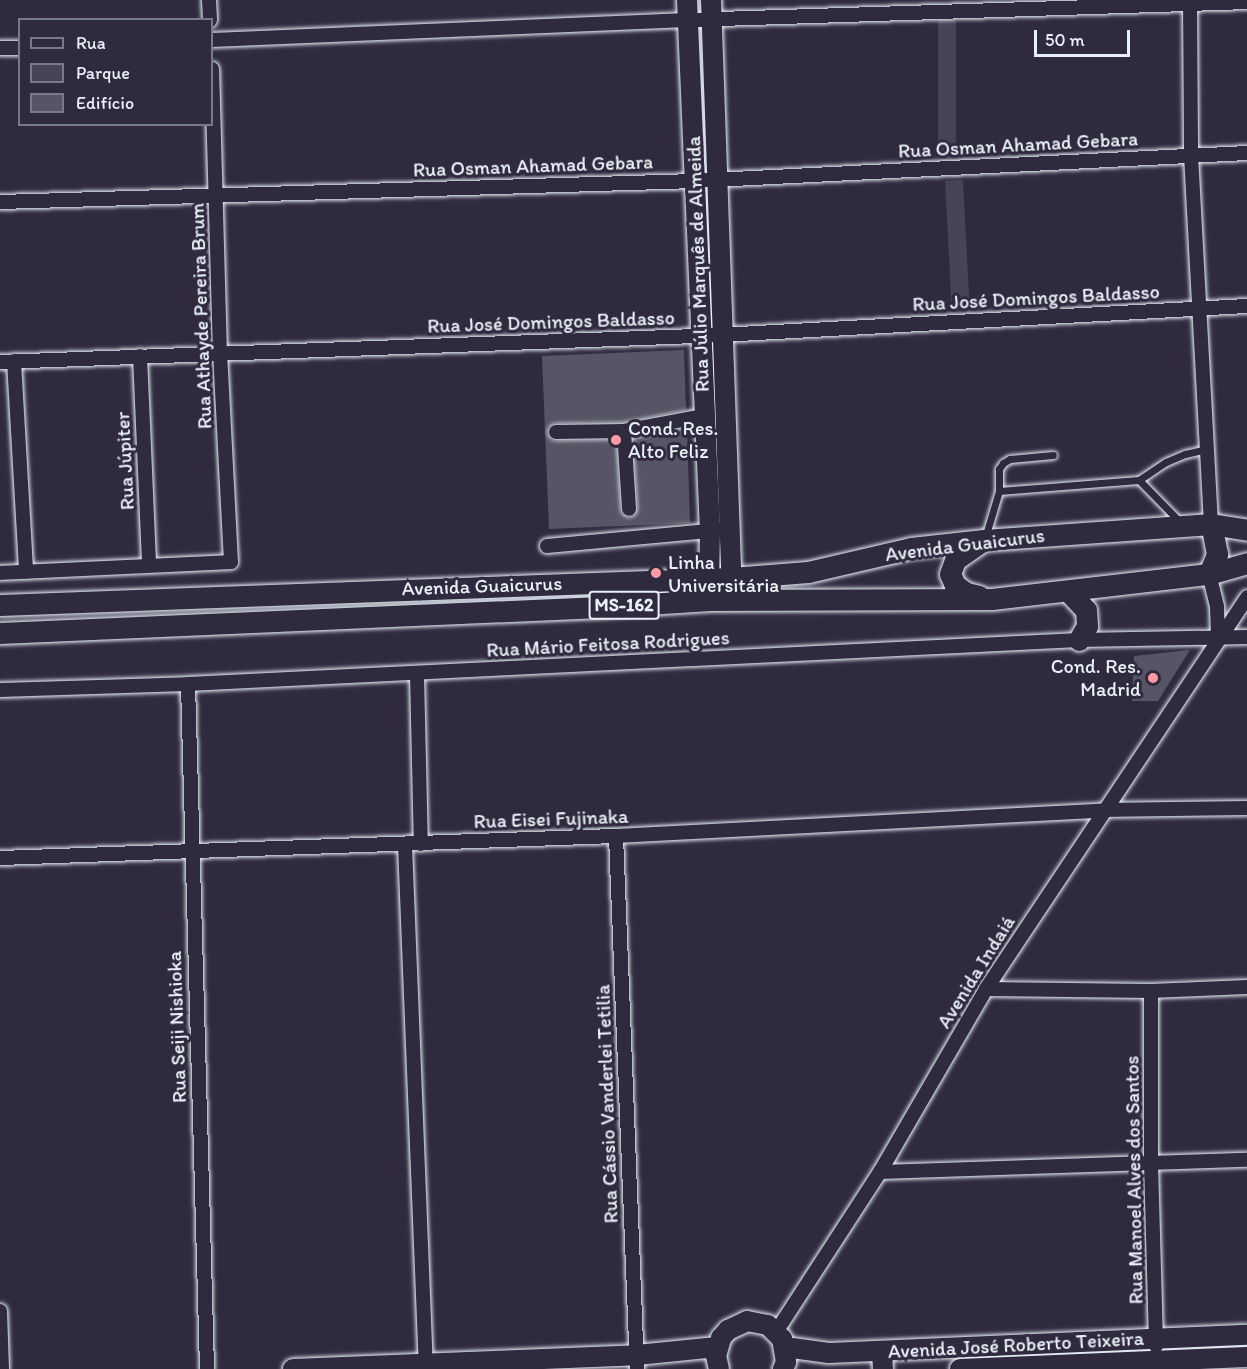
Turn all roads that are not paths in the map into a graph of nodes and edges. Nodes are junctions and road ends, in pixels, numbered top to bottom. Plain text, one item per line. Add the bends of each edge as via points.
1 (209, 0) edge
2 (711, 0) edge
3 (1190, 2) edge
4 (1247, 2) edge
5 (687, 10) edge
6 (210, 18) edge
7 (712, 21) junction
8 (213, 40) edge
9 (0, 48) edge
10 (18, 48) edge
11 (213, 100) edge
12 (1247, 153) edge
13 (1191, 155) junction
14 (718, 180) junction
15 (694, 181) junction
16 (216, 194) junction
17 (0, 202) edge
18 (1247, 306) edge
19 (1200, 308) junction
20 (711, 335) junction
21 (220, 354) junction
22 (140, 356) junction
23 (7, 362) edge
24 (703, 416) junction
25 (624, 431) junction
26 (556, 432) dead end
27 (1207, 449) junction
28 (1053, 455) dead end
29 (1139, 480) junction
30 (999, 491) junction
31 (629, 509) dead end
32 (1211, 515) junction
33 (1184, 526) junction
34 (720, 530) junction
35 (1247, 530) edge
36 (984, 540) junction
37 (548, 546) dead end
38 (1247, 562) edge
39 (149, 564) junction
40 (26, 572) junction
41 (0, 573) edge
42 (1209, 574) junction
43 (709, 577) junction
44 (731, 578) junction
45 (1069, 592) junction
46 (1247, 597) edge
47 (732, 599) junction
48 (992, 599) junction
49 (710, 600) junction
50 (0, 605) edge
51 (0, 633) edge
52 (1247, 637) edge
53 (1218, 638) junction
54 (1079, 640) junction
55 (417, 674) junction
56 (188, 684) junction
57 (0, 690) edge
58 (1247, 808) edge
59 (1104, 810) junction
60 (616, 837) junction
61 (421, 844) junction
62 (405, 845) junction
63 (191, 852) junction
64 (0, 858) edge
65 (1247, 987) edge
66 (986, 989) junction
67 (1151, 991) junction
68 (1247, 1160) edge
69 (1151, 1163) junction
70 (880, 1172) junction
71 (0, 1311) edge
72 (1247, 1335) edge
73 (781, 1339) junction
74 (1156, 1339) junction
75 (717, 1347) junction
76 (1247, 1357) edge
77 (882, 1360) edge
78 (637, 1362) edge
79 (1157, 1365) edge
80 (425, 1366) edge
81 (2, 1369) edge
82 (207, 1369) edge
83 (293, 1369) edge
84 (719, 1369) edge
85 (783, 1369) edge
86 (960, 1369) edge

1 - 6 street
2 - 7 street, Rua Júlio Marquês de Almeida
3 - 4 street
3 - 7 street
3 - 13 street
5 - 7 street
5 - 8 street
5 - 15 street, Rua Júlio Marquês de Almeida
7 - 14 street, Rua Júlio Marquês de Almeida
9 - 10 street
11 - 16 street, Rua Athayde Pereira Brum
12 - 13 street, Rua Osman Ahamad Gebara
13 - 14 street, Rua Osman Ahamad Gebara
13 - 19 street
14 - 15 street, Rua Osman Ahamad Gebara
14 - 20 street, Rua Júlio Marquês de Almeida
15 - 16 street, Rua Osman Ahamad Gebara
15 - 20 street, Rua Júlio Marquês de Almeida
16 - 17 street, Rua Osman Ahamad Gebara
16 - 21 street, Rua Athayde Pereira Brum
18 - 19 street, Rua José Domingos Baldasso
19 - 20 street, Rua José Domingos Baldasso
19 - 27 street
20 - 21 street, Rua José Domingos Baldasso
20 - 24 street, Rua Júlio Marquês de Almeida
20 - 34 street, Rua Júlio Marquês de Almeida
21 - 22 street, Rua José Domingos Baldasso
21 - 39 street, Rua Athayde Pereira Brum via 231,562
22 - 23 street, Rua José Domingos Baldasso
22 - 39 street, Rua Júpiter
23 - 40 street
24 - 25 street
24 - 34 street, Rua Júlio Marquês de Almeida
25 - 26 street
25 - 31 street
27 - 29 lane via 1166,462
27 - 32 street
28 - 30 lane via 1010,459 999,470
29 - 30 lane
29 - 33 lane
30 - 36 lane
32 - 33 main road, Avenida Guaicurus / MS-162
32 - 35 main road, Avenida Guaicurus / MS-162
32 - 42 main road via 1217,554
33 - 36 main road, Avenida Guaicurus / MS-162
34 - 37 street
34 - 43 street, Rua Júlio Marquês de Almeida
34 - 44 street, Rua Júlio Marquês de Almeida
36 - 44 main road, Avenida Guaicurus / MS-162 via 911,548 808,572
36 - 48 main road via 955,560 950,574 955,585 966,593
38 - 42 main road, Avenida Guaicurus / MS-162
39 - 40 street
40 - 41 street
42 - 45 main road, Avenida Guaicurus / MS-162
42 - 53 street
43 - 44 main road, Avenida Guaicurus / MS-162
43 - 49 street, Rua Júlio Marquês de Almeida
43 - 50 main road, Avenida Guaicurus / MS-162
44 - 47 street, Rua Júlio Marquês de Almeida
45 - 48 main road, Avenida Guaicurus / MS-162
45 - 54 main road via 1086,610 1087,626
46 - 53 street, Avenida Indaiá
47 - 48 main road, Avenida Guaicurus / MS-162
47 - 49 main road, Avenida Guaicurus / MS-162
49 - 51 main road, Avenida Guaicurus / MS-162
52 - 53 street, Rua Mário Feitosa Rodrigues
53 - 54 street, Rua Mário Feitosa Rodrigues
53 - 59 street, Avenida Indaiá
54 - 55 street, Rua Mário Feitosa Rodrigues
55 - 56 street, Rua Mário Feitosa Rodrigues
55 - 61 street
56 - 57 street, Rua Mário Feitosa Rodrigues
56 - 63 street, Rua Seiji Nishioka
58 - 59 street, Rua Eisei Fujinaka
59 - 60 street, Rua Eisei Fujinaka
59 - 66 street, Avenida Indaiá
60 - 61 street, Rua Eisei Fujinaka
60 - 78 street, Rua Cássio Vanderlei Tetilia
61 - 62 street, Rua Eisei Fujinaka
62 - 63 street, Rua Eisei Fujinaka
62 - 80 street
63 - 64 street, Rua Eisei Fujinaka
63 - 82 street, Rua Seiji Nishioka
65 - 67 street
66 - 67 street
66 - 70 street, Avenida Indaiá
67 - 69 street, Rua Manoel Alves dos Santos
68 - 69 street
69 - 70 street
69 - 74 street, Rua Manoel Alves dos Santos
70 - 73 street, Avenida Indaiá
71 - 81 street
72 - 74 street, Avenida José Roberto Teixeira
73 - 75 street, Avenida José Roberto Teixeira via 758,1322 747,1322 728,1330
73 - 77 street, Avenida José Roberto Teixeira via 829,1353
73 - 85 street via 786,1362
74 - 77 street, Avenida José Roberto Teixeira
74 - 79 street, Rua Manoel Alves dos Santos
75 - 78 street
75 - 84 street
76 - 79 street
78 - 80 street
79 - 86 street
80 - 83 street

